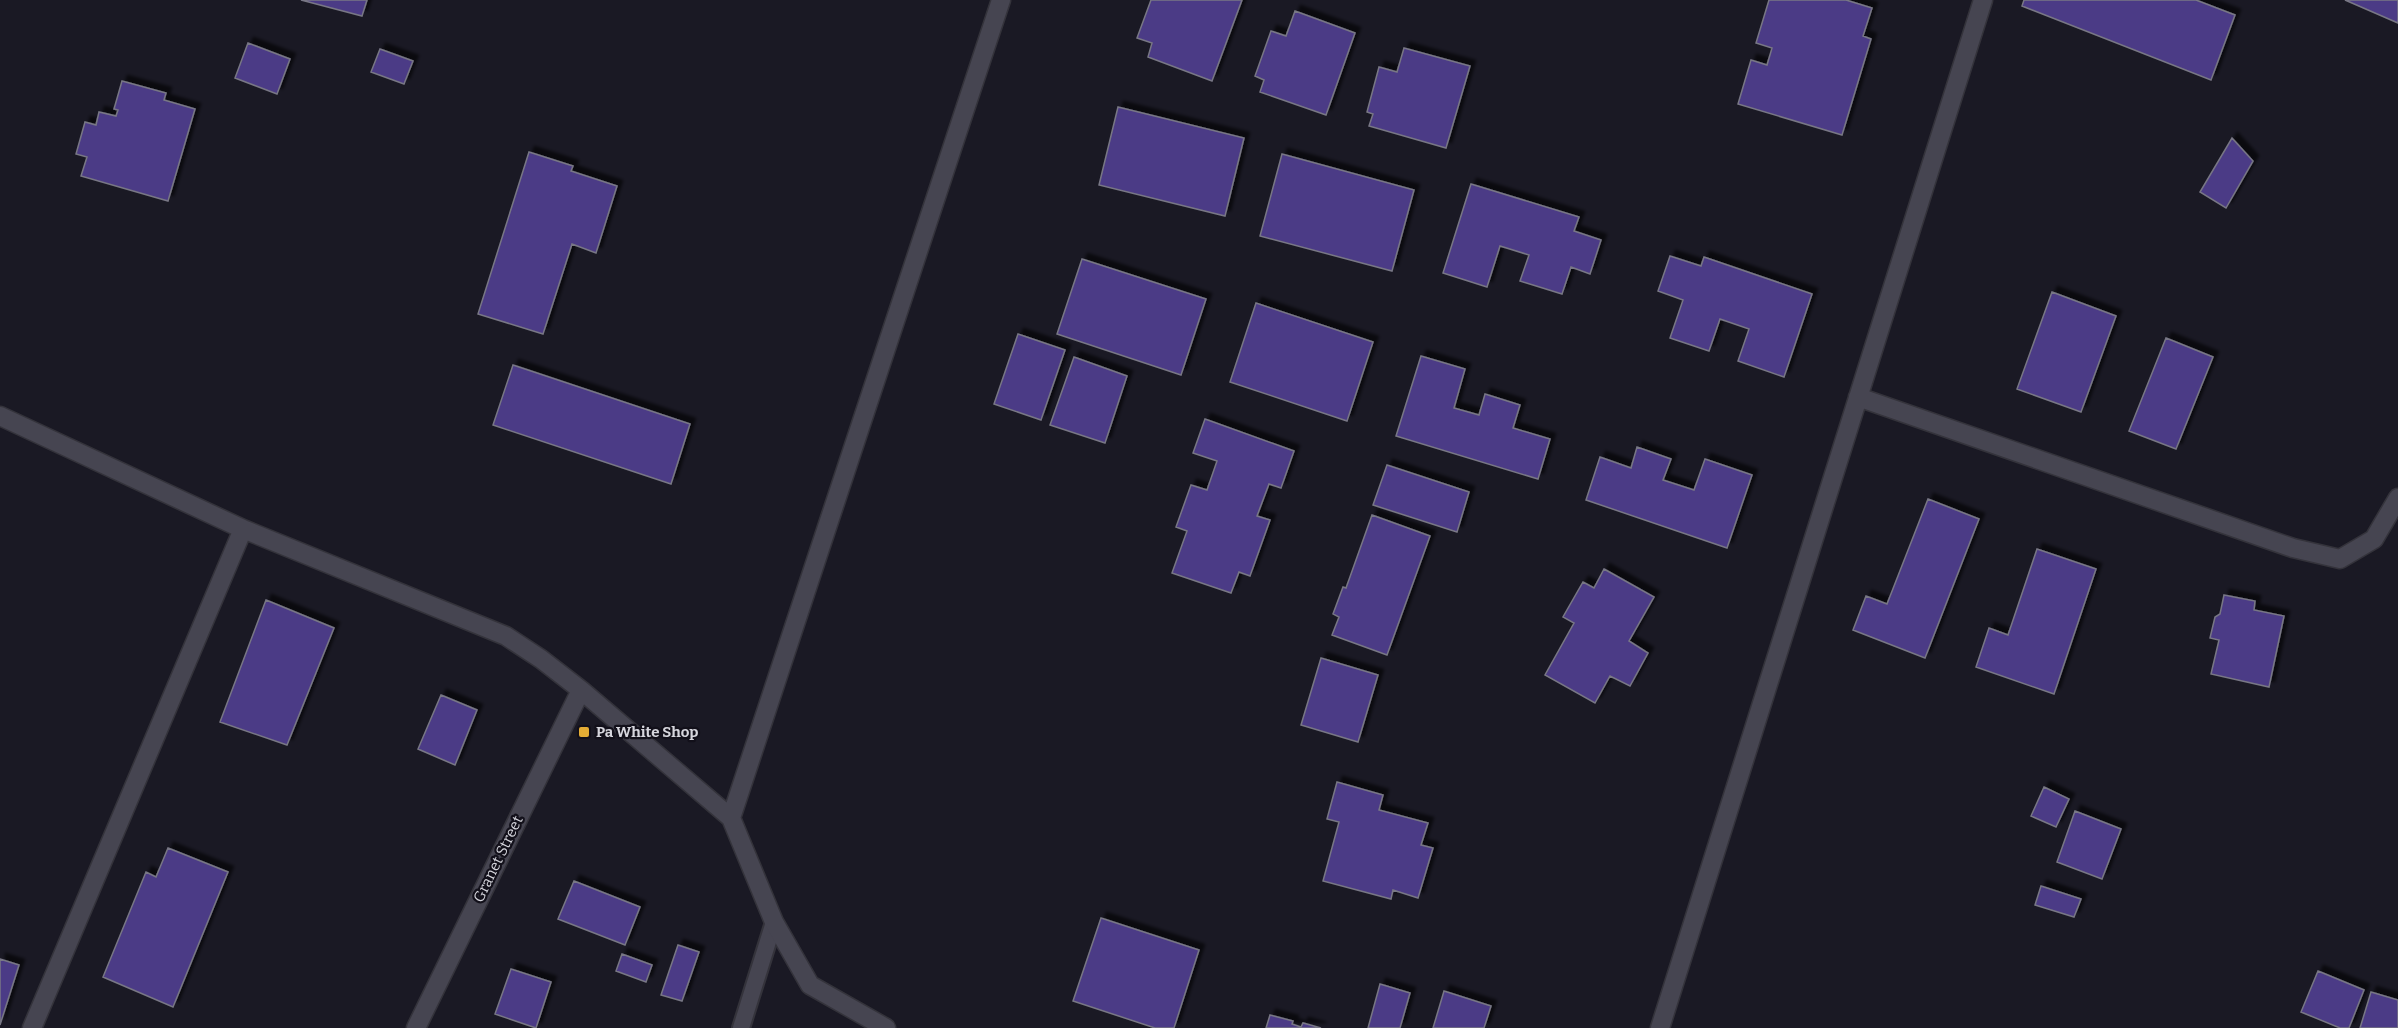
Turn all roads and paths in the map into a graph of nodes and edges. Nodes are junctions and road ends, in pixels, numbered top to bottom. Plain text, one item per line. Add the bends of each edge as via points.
1 (1000, 0) edge
2 (1983, 0) edge
3 (1858, 397) junction
4 (1, 421) edge
5 (2398, 498) edge
6 (243, 529) junction
7 (581, 690) junction
8 (731, 818) junction
9 (774, 922) junction
10 (32, 1028) edge
11 (416, 1028) edge
12 (741, 1028) edge
13 (886, 1028) edge
14 (1660, 1028) edge

1 - 8 street
2 - 3 street
3 - 5 street via 2293,548 2340,559 2374,539
3 - 14 street
4 - 6 street
6 - 7 street via 506,636
6 - 10 street
7 - 8 street
7 - 11 street, Granet Street
8 - 9 street
9 - 12 lane
9 - 13 street via 810,985

